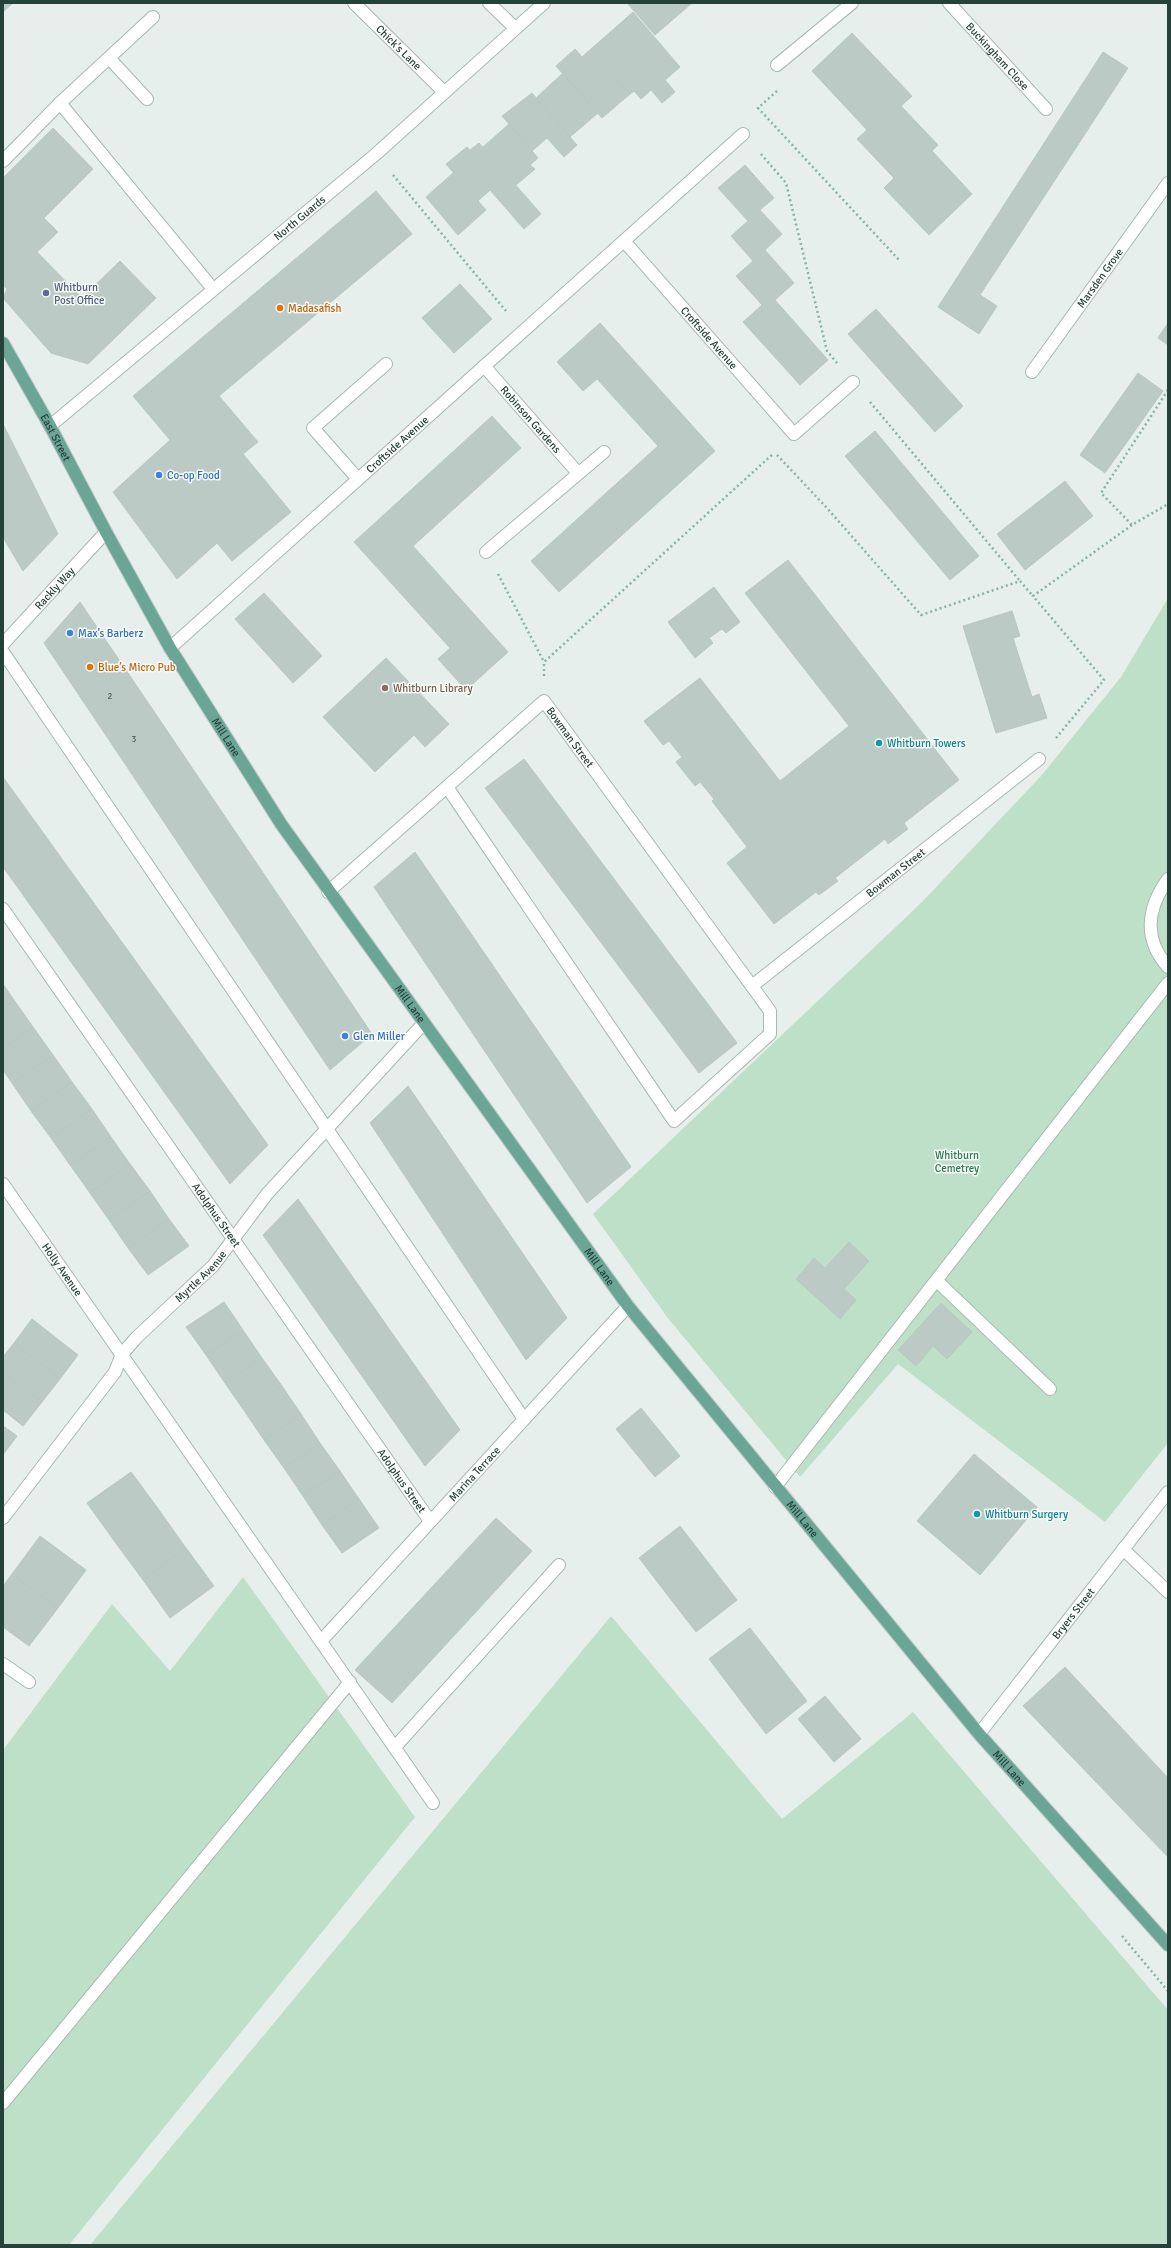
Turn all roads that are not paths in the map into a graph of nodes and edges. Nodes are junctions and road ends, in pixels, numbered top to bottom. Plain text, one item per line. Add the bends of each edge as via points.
1 (354, 3) edge
2 (489, 3) edge
3 (544, 3) edge
4 (852, 3) edge
5 (949, 3) edge
6 (153, 17) dead end
7 (515, 28) junction
8 (109, 58) junction
9 (777, 65) road end
10 (444, 92) junction
11 (147, 99) dead end
12 (60, 103) junction
13 (1046, 109) dead end
14 (743, 134) road end
15 (3, 161) edge
16 (1168, 183) edge
17 (624, 242) junction
18 (214, 289) junction
19 (3, 343) edge
20 (386, 364) dead end
21 (484, 366) junction
22 (1032, 372) dead end
23 (853, 382) road end
24 (50, 426) junction
25 (604, 452) dead end
26 (578, 473) junction
27 (358, 479) junction
28 (106, 532) junction
29 (486, 552) road end
30 (3, 644) edge
31 (170, 648) junction
32 (3, 652) edge
33 (1039, 759) road end
34 (446, 787) junction
35 (1168, 879) edge
36 (328, 892) junction
37 (3, 909) edge
38 (1168, 967) edge
39 (1168, 983) edge
40 (752, 986) junction
41 (424, 1023) junction
42 (328, 1128) junction
43 (3, 1184) edge
44 (232, 1238) junction
45 (937, 1281) junction
46 (628, 1306) junction
47 (122, 1354) junction
48 (1050, 1389) dead end
49 (524, 1419) junction
50 (775, 1486) junction
51 (1168, 1492) edge
52 (3, 1518) edge
53 (430, 1521) junction
54 (1124, 1548) junction
55 (559, 1565) dead end
56 (1168, 1592) edge
57 (321, 1641) junction
58 (3, 1664) edge
59 (29, 1682) dead end
60 (350, 1682) junction
61 (979, 1734) junction
62 (395, 1747) junction
63 (433, 1803) dead end
64 (1168, 1945) edge
65 (3, 2103) edge

1 - 10 street, Chick's Lane
2 - 7 street
3 - 7 street, North Guards
4 - 9 street
5 - 13 street, Buckingham Close
6 - 8 street
7 - 10 street, North Guards
8 - 11 street
8 - 12 street
10 - 18 street, North Guards via 376,154
12 - 15 street
12 - 18 street
14 - 17 street, Croftside Avenue
16 - 22 street, Marsden Grove
17 - 21 street, Croftside Avenue
17 - 23 street, Croftside Avenue via 794,434
18 - 24 street, North Guards
19 - 24 main road, East Street
20 - 27 street via 313,428
21 - 26 street, Robinson Gardens
21 - 27 street, Croftside Avenue
24 - 28 main road, East Street
25 - 26 street
26 - 29 street
27 - 31 street, Croftside Avenue
28 - 30 street, Rackly Way
28 - 31 main road, Mill Lane
31 - 36 main road, Mill Lane via 281,824
32 - 42 street
33 - 40 street, Bowman Street
34 - 36 street, Bowman Street
34 - 40 street, Bowman Street via 544,701
34 - 40 street, Bowman Street via 674,1121 770,1034 770,1011
35 - 38 street via 1157,895 1151,915 1152,938 1160,958
36 - 41 main road, Mill Lane
37 - 44 street, Adolphus Street
39 - 45 street
41 - 42 street, Myrtle Avenue
41 - 46 main road, Mill Lane
42 - 44 street, Myrtle Avenue via 267,1194
42 - 49 street
43 - 47 street, Holly Avenue
44 - 47 street, Myrtle Avenue via 213,1266 136,1337
44 - 53 street, Adolphus Street
45 - 48 street
45 - 50 street
46 - 49 street, Marina Terrace
46 - 50 main road, Mill Lane
47 - 52 street, Myrtle Avenue via 114,1372
47 - 57 street, Holly Avenue
49 - 53 street, Marina Terrace
50 - 61 main road, Mill Lane
51 - 54 street, Bryers Street
53 - 57 street, Marina Terrace
54 - 56 street
54 - 61 street, Bryers Street
55 - 62 street
57 - 60 street, Holly Avenue
58 - 59 street
60 - 62 street, Holly Avenue
60 - 65 street
61 - 64 main road, Mill Lane
62 - 63 street, Holly Avenue

